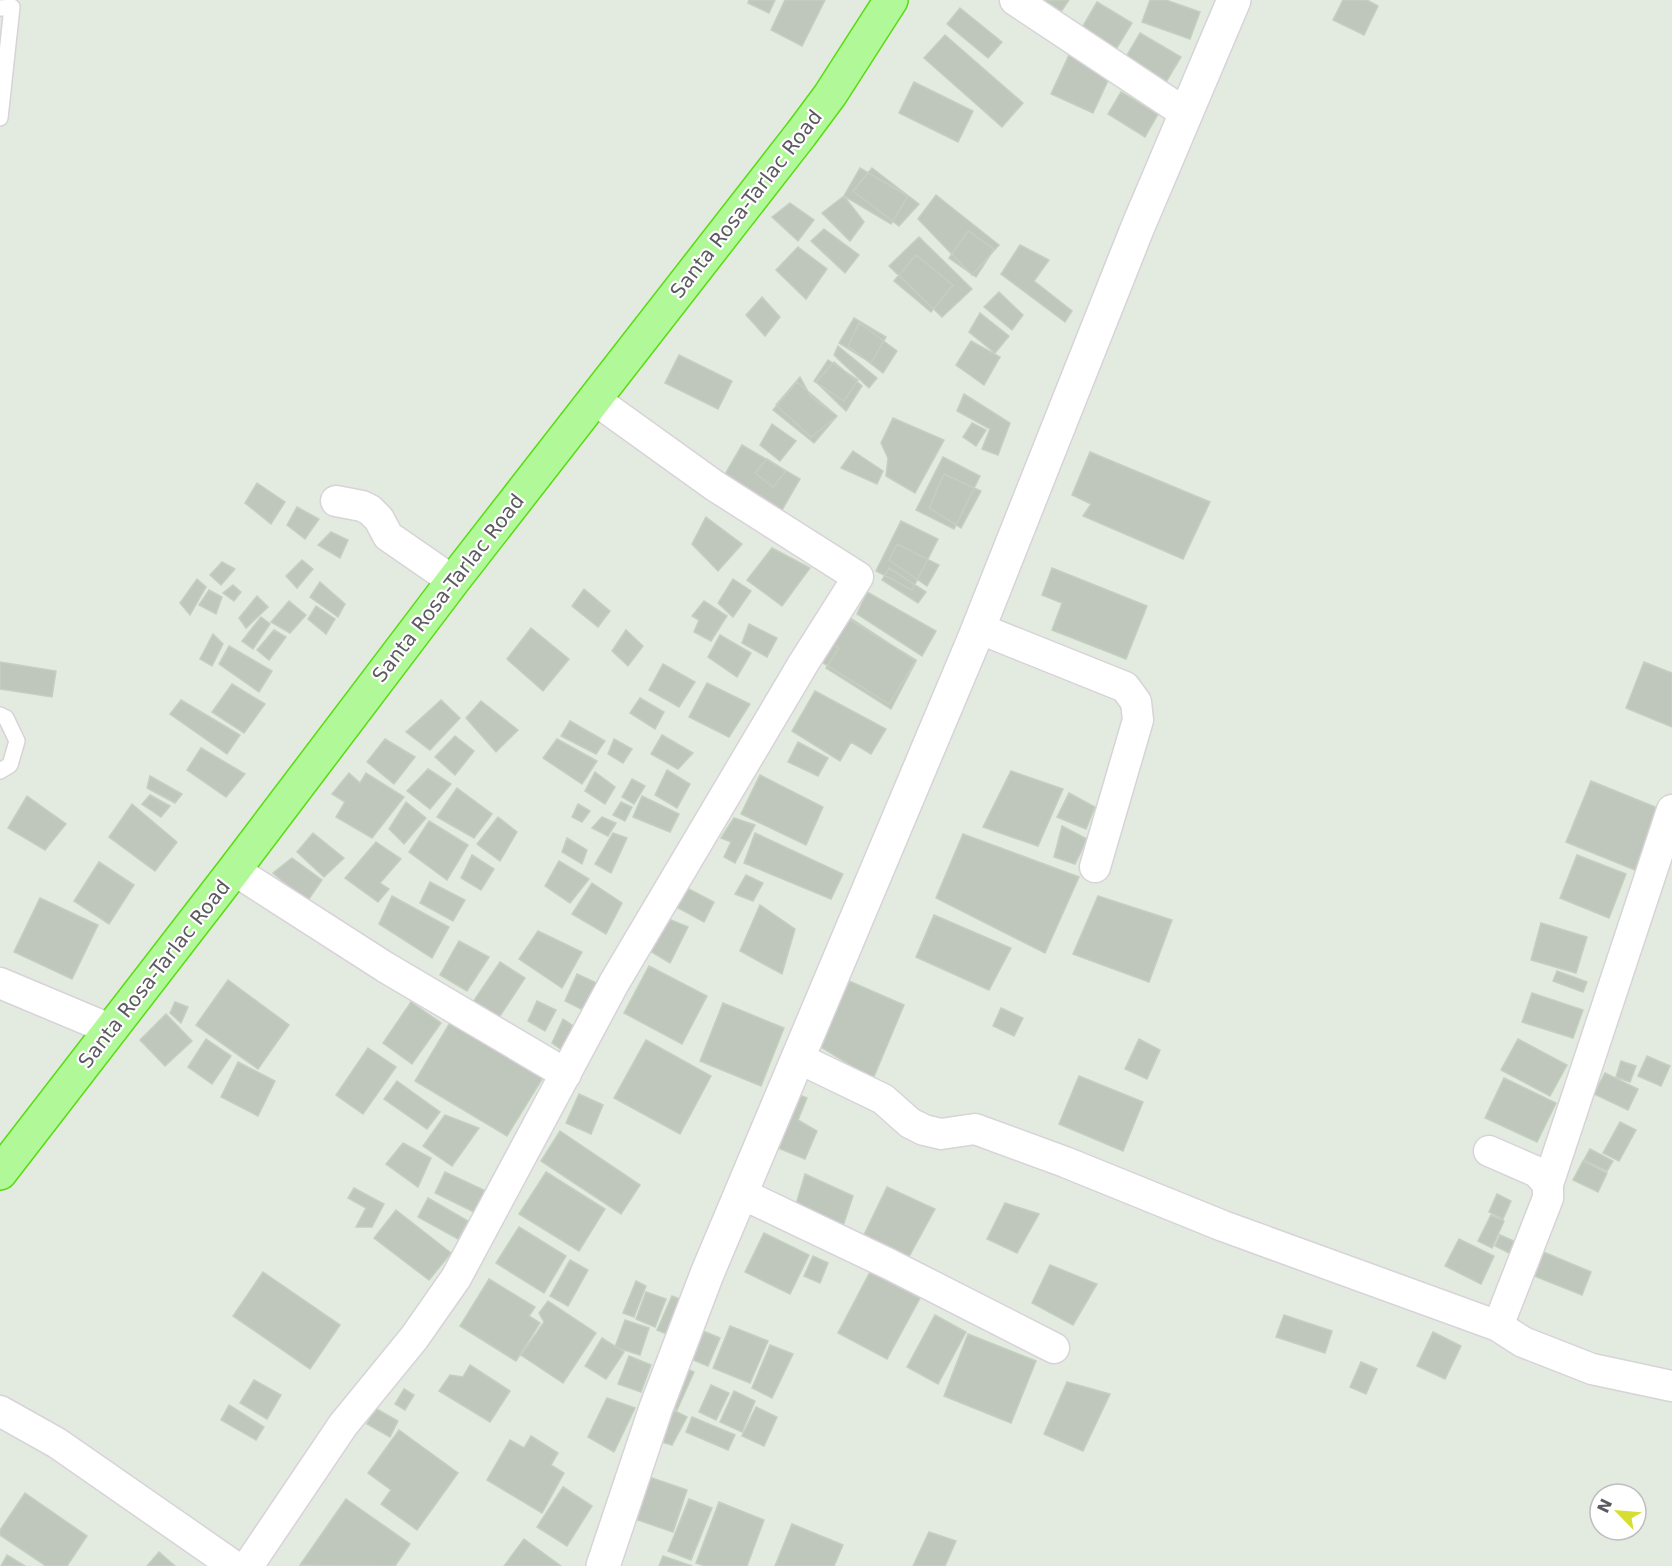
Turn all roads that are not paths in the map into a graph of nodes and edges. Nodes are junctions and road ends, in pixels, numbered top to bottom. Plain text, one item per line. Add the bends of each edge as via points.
1 (891, 0) edge
2 (1015, 0) edge
3 (1234, 0) edge
4 (0, 8) edge
5 (1185, 113) junction
6 (0, 118) edge
7 (594, 399) junction
8 (336, 501) dead end
9 (453, 581) junction
10 (978, 628) junction
11 (0, 715) edge
12 (0, 771) edge
13 (1672, 810) edge
14 (1095, 867) dead end
15 (234, 870) junction
16 (0, 983) edge
17 (112, 1030) junction
18 (798, 1058) junction
19 (566, 1074) junction
20 (1489, 1151) dead end
21 (0, 1173) edge
22 (1548, 1184) junction
23 (740, 1193) junction
24 (1498, 1326) junction
25 (1054, 1348) dead end
26 (1672, 1386) edge
27 (0, 1411) edge
28 (234, 1566) edge
29 (248, 1566) edge
30 (603, 1566) edge

1 - 7 highway, Santa Rosa-Tarlac Road via 801,134
2 - 5 street
3 - 5 street
4 - 6 lane via 12,7
5 - 10 street
7 - 9 highway, Santa Rosa-Tarlac Road
7 - 19 street via 715,486 858,578 614,983
8 - 9 street via 370,510 388,536
9 - 15 highway, Santa Rosa-Tarlac Road
10 - 14 street via 1125,687 1136,702 1138,720
10 - 18 street
11 - 12 lane via 6,718 17,741 10,765
13 - 22 street
15 - 17 highway, Santa Rosa-Tarlac Road
15 - 19 street via 385,967
16 - 17 street
17 - 21 highway, Santa Rosa-Tarlac Road
18 - 23 street
18 - 24 street via 883,1099 924,1130 941,1134 975,1129 1234,1230
19 - 29 street via 456,1278 414,1338 343,1425
20 - 22 street via 1538,1172
22 - 24 street via 1548,1198
23 - 25 street
23 - 30 street via 656,1408
24 - 26 street via 1523,1342 1592,1369
27 - 28 street via 57,1443

